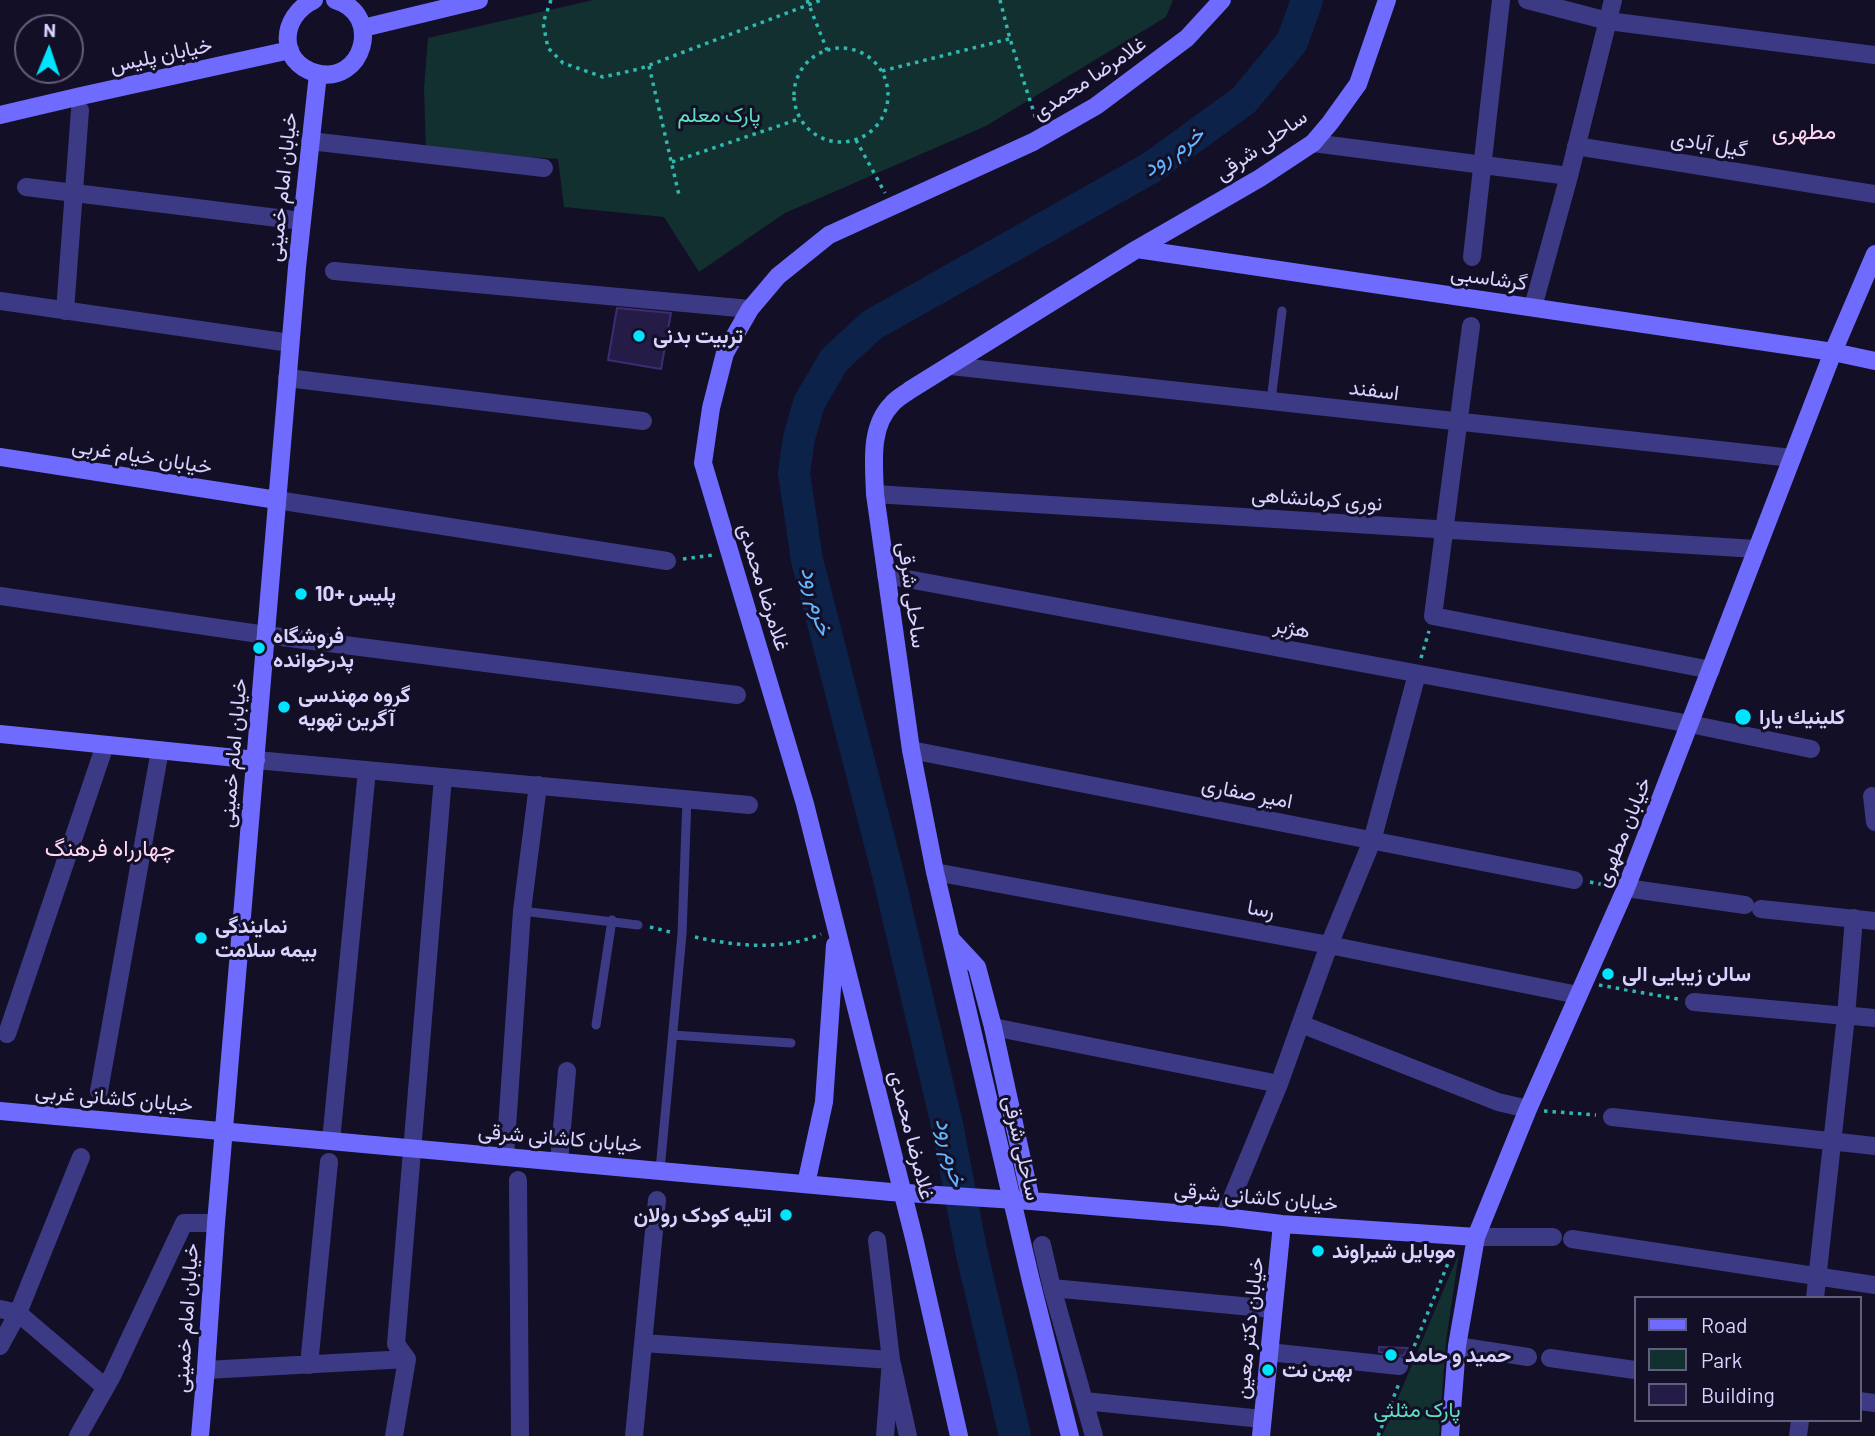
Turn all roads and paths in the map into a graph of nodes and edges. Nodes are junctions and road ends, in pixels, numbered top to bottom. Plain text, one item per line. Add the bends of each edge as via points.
1 (314, 0) edge
2 (480, 0) edge
3 (551, 0) edge
4 (807, 0) edge
5 (821, 0) edge
6 (1000, 0) edge
7 (1222, 0) edge
8 (1387, 0) edge
9 (1501, 0) edge
10 (1527, 0) edge
11 (1613, 0) edge
12 (345, 2) edge
13 (809, 6) junction
14 (1608, 21) junction
15 (363, 28) junction
16 (1010, 39) junction
17 (290, 50) junction
18 (827, 50) junction
19 (1875, 55) edge
20 (649, 66) junction
21 (882, 71) junction
22 (318, 74) junction
23 (80, 110) dead end
24 (0, 115) edge
25 (800, 119) junction
26 (1042, 137) junction
27 (856, 140) junction
28 (310, 141) junction
29 (1313, 143) junction
30 (1576, 145) junction
31 (672, 162) junction
32 (1483, 164) junction
33 (544, 168) dead end
34 (1569, 176) junction
35 (26, 187) dead end
36 (74, 192) junction
37 (1875, 194) edge
38 (680, 195) dead end
39 (893, 206) junction
40 (302, 221) junction
41 (1137, 249) junction
42 (1875, 254) edge
43 (1472, 257) dead end
44 (334, 271) dead end
45 (1871, 276) edge
46 (0, 301) edge
47 (1533, 307) junction
48 (750, 309) junction
49 (65, 311) junction
50 (1282, 311) dead end
51 (1471, 326) dead end
52 (290, 344) junction
53 (1833, 352) junction
54 (1875, 361) edge
55 (951, 366) junction
56 (287, 378) junction
57 (1271, 401) junction
58 (643, 421) dead end
59 (1458, 423) junction
60 (0, 457) edge
61 (1792, 458) junction
62 (875, 494) junction
63 (277, 500) junction
64 (1444, 530) junction
65 (1756, 550) junction
66 (729, 553) junction
67 (667, 561) joint
68 (886, 575) junction
69 (0, 596) edge
70 (1433, 616) junction
71 (266, 635) junction
72 (1711, 670) junction
73 (1417, 674) junction
74 (737, 695) dead end
75 (1690, 724) junction
76 (0, 734) edge
77 (105, 745) junction
78 (1811, 749) dead end
79 (160, 750) junction
80 (911, 750) junction
81 (256, 760) junction
82 (367, 770) junction
83 (443, 777) junction
84 (538, 785) junction
85 (1875, 797) edge
86 (687, 799) junction
87 (749, 804) dead end
88 (1875, 822) edge
89 (1372, 841) junction
90 (934, 872) junction
91 (1574, 880) joint
92 (1626, 888) junction
93 (522, 911) junction
94 (1854, 919) junction
95 (612, 920) junction
96 (1875, 921) edge
97 (638, 925) joint
98 (836, 928) junction
99 (682, 934) junction
100 (949, 936) junction
101 (1329, 945) junction
102 (1581, 989) junction
103 (1686, 1000) joint
104 (1850, 1016) junction
105 (1875, 1018) edge
106 (1301, 1024) junction
107 (596, 1025) dead end
108 (993, 1027) junction
109 (7, 1034) dead end
110 (673, 1035) junction
111 (791, 1043) dead end
112 (567, 1071) dead end
113 (1279, 1084) junction
114 (99, 1091) dead end
115 (1528, 1109) junction
116 (0, 1111) edge
117 (1612, 1117) joint
118 (225, 1131) junction
119 (331, 1141) junction
120 (1833, 1142) junction
121 (1875, 1146) edge
122 (414, 1148) junction
123 (505, 1156) junction
124 (81, 1157) dead end
125 (559, 1161) junction
126 (329, 1162) dead end
127 (660, 1171) junction
128 (517, 1180) dead end
129 (806, 1184) junction
130 (657, 1200) dead end
131 (1031, 1201) junction
132 (1224, 1217) junction
133 (216, 1223) junction
134 (1282, 1224) junction
135 (1467, 1237) junction
136 (1553, 1237) dead end
137 (1572, 1239) dead end
138 (877, 1240) dead end
139 (1042, 1245) dead end
140 (1817, 1278) junction
141 (1875, 1285) edge
142 (1052, 1288) junction
143 (1815, 1296) edge
144 (20, 1308) junction
145 (0, 1309) edge
146 (1273, 1309) junction
147 (643, 1343) junction
148 (0, 1346) edge
149 (1457, 1346) junction
150 (1269, 1352) junction
151 (1528, 1357) dead end
152 (1550, 1358) dead end
153 (407, 1359) junction
154 (891, 1360) junction
155 (309, 1365) junction
156 (1404, 1367) junction
157 (206, 1370) junction
158 (1633, 1370) edge
159 (105, 1387) junction
160 (1084, 1401) junction
161 (1262, 1427) edge
162 (78, 1436) edge
163 (200, 1436) edge
164 (394, 1436) edge
165 (520, 1436) edge
166 (634, 1436) edge
167 (885, 1436) edge
168 (908, 1436) edge
169 (959, 1436) edge
170 (1070, 1436) edge
171 (1094, 1436) edge
172 (1378, 1436) edge
173 (1450, 1436) edge

1 - 17 main road via 294,15 287,38
2 - 15 main road
3 - 20 path via 543,23 548,48 563,63 603,77
4 - 13 path
5 - 13 path
6 - 16 path
7 - 26 main road, غلامرضا محمدی via 1187,38 1096,106
8 - 29 main road, ساحلی شرقی via 1358,84
9 - 32 street
10 - 14 street
11 - 14 street
12 - 15 main road
13 - 18 path
13 - 20 path
14 - 19 street
14 - 30 street
15 - 22 main road via 360,53 353,63 330,74
16 - 21 path
16 - 26 path
17 - 22 main road via 296,61
17 - 24 main road, خیابان پلیس
18 - 21 path via 848,48 868,56
18 - 25 path via 809,60 797,78 794,99
20 - 31 path
21 - 27 path via 889,91 886,112 874,130
22 - 28 main road, خیابان امام خمینی
23 - 36 street
25 - 27 path via 815,134 834,142
25 - 31 path
26 - 39 main road, غلامرضا محمدی
27 - 39 path
28 - 33 street
28 - 40 main road, خیابان امام خمینی
29 - 32 street
29 - 41 main road, ساحلی شرقی
30 - 34 street
30 - 37 street, گیل آبادی
31 - 38 path
32 - 34 street
32 - 43 street
34 - 47 street
35 - 36 street
36 - 40 street
36 - 49 street
39 - 48 main road, غلامرضا محمدی via 829,236 778,276
40 - 52 main road, خیابان امام خمینی
41 - 47 main road, گرشاسبی
41 - 55 main road, ساحلی شرقی
42 - 45 main road, خیابان مطهری
44 - 48 street
45 - 53 main road, خیابان مطهری
46 - 49 street
47 - 53 main road, گرشاسبی
48 - 66 main road, غلامرضا محمدی via 726,353 711,408 704,463
49 - 52 street
50 - 57 lane
51 - 59 street
52 - 56 main road, خیابان امام خمینی
53 - 54 main road, گرشاسبی
53 - 61 main road, خیابان مطهری
55 - 57 street, اسفند
55 - 62 main road, ساحلی شرقی via 891,404 878,427
56 - 58 street
56 - 63 main road, خیابان امام خمینی
57 - 59 street, اسفند
59 - 61 street, اسفند
59 - 64 street
60 - 63 main road, خیابان خیام غربی
61 - 65 main road, خیابان مطهری
62 - 64 street, نوری کرمانشاهی
62 - 68 main road, ساحلی شرقی
63 - 67 street
63 - 71 main road, خیابان امام خمینی
64 - 65 street, نوری کرمانشاهی
64 - 70 street
65 - 72 main road, خیابان مطهری
66 - 67 path
66 - 98 main road, غلامرضا محمدی via 805,804
68 - 73 street, هژبر
68 - 80 main road, ساحلی شرقی
69 - 71 street
70 - 72 street
70 - 73 path
71 - 74 street
71 - 81 main road, خیابان امام خمینی
72 - 75 main road, خیابان مطهری
73 - 75 street, هژبر
73 - 89 street
75 - 78 street, هژبر
75 - 92 main road, خیابان مطهری
76 - 77 main road
77 - 79 main road
77 - 109 street
79 - 81 main road
79 - 114 street
80 - 89 street, امیر صفاری
80 - 90 main road, ساحلی شرقی
81 - 82 street
81 - 118 main road, خیابان امام خمینی
82 - 83 street
82 - 119 street
83 - 84 street
83 - 122 street
84 - 86 street
84 - 93 street
85 - 88 street
86 - 87 street
86 - 99 lane
89 - 91 street, امیر صفاری
89 - 101 street
90 - 100 main road, ساحلی شرقی
90 - 101 street, رسا
91 - 92 path
92 - 94 street
92 - 102 main road, خیابان مطهری
93 - 95 lane
93 - 123 street
94 - 96 street
94 - 104 street
95 - 97 lane
95 - 107 lane
97 - 99 path
98 - 99 path via 804,942 767,945
98 - 129 main road via 824,1102
98 - 169 main road, غلامرضا محمدی
99 - 110 lane
100 - 108 main road via 977,967
100 - 170 main road, ساحلی شرقی
101 - 102 street, رسا
101 - 106 street
102 - 103 path
102 - 115 main road, خیابان مطهری
103 - 104 street
104 - 105 street
104 - 120 street
106 - 113 street
106 - 115 street via 1498,1102
108 - 113 street
108 - 131 main road
110 - 111 lane
110 - 127 lane
112 - 125 street
113 - 132 street
115 - 117 path
115 - 135 main road, خیابان مطهری
116 - 118 main road, خیابان کاشانی غربی
117 - 120 street
118 - 119 main road, خیابان کاشانی شرقی
118 - 133 main road, خیابان امام خمینی
119 - 122 main road, خیابان کاشانی شرقی
120 - 121 street
120 - 140 street
122 - 123 main road, خیابان کاشانی شرقی
122 - 153 street via 396,1343
123 - 125 main road, خیابان کاشانی شرقی
124 - 144 street
125 - 127 main road, خیابان کاشانی شرقی
126 - 155 street
127 - 129 main road, خیابان کاشانی شرقی
128 - 165 street
129 - 131 main road, خیابان کاشانی شرقی, bridge
130 - 147 street
131 - 132 main road, خیابان کاشانی شرقی
132 - 134 main road, خیابان کاشانی شرقی
133 - 157 main road, خیابان امام خمینی
133 - 159 street via 184,1223
134 - 135 main road, خیابان کاشانی شرقی
134 - 146 main road, خیابان دکتر معین
135 - 136 street
135 - 149 main road, خیابان مطهری
135 - 156 path
137 - 140 street
138 - 154 street
139 - 142 street
140 - 141 street
140 - 143 street
142 - 146 street
142 - 160 street
144 - 145 street
144 - 148 street
144 - 159 street
146 - 150 main road, خیابان دکتر معین
147 - 154 street
147 - 166 street
149 - 151 street
149 - 173 main road, خیابان مطهری
150 - 156 street
150 - 161 main road, خیابان دکتر معین
152 - 158 street
153 - 155 street
153 - 164 street
154 - 167 street
154 - 168 street
155 - 157 street
156 - 172 path
157 - 163 main road, خیابان امام خمینی
159 - 162 street
160 - 161 street
160 - 171 street

